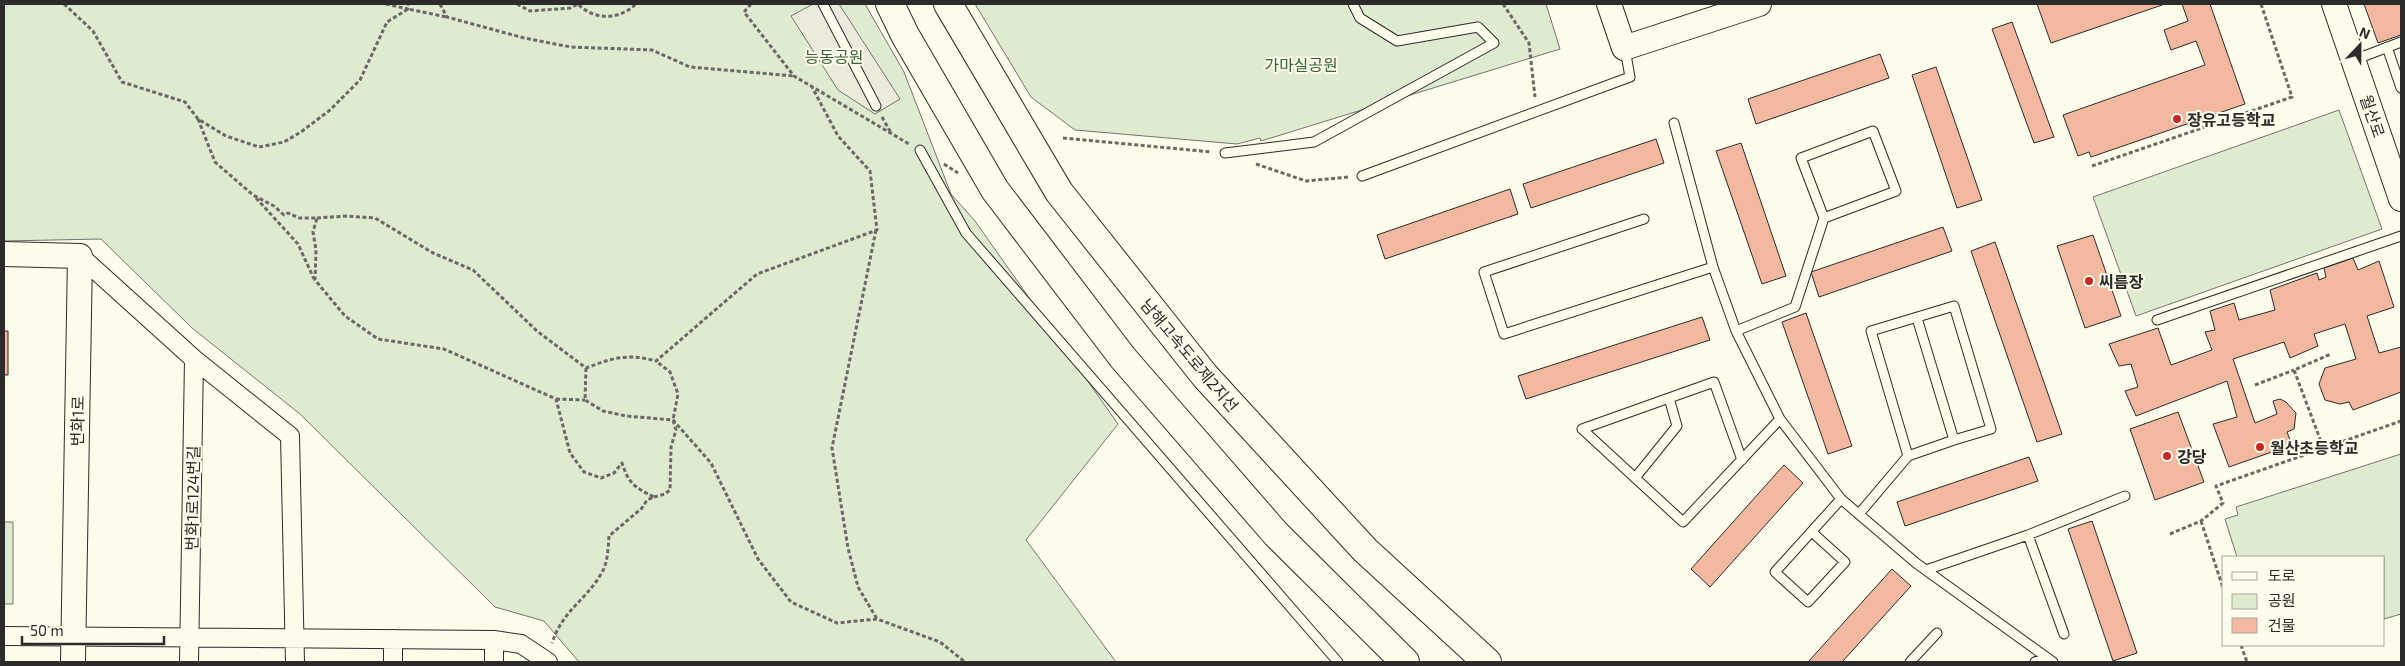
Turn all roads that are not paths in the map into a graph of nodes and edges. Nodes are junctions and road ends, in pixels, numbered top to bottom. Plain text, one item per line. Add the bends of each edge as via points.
1 (823, 4) edge
2 (890, 4) edge
3 (948, 4) edge
4 (1353, 4) edge
5 (1609, 4) edge
6 (1759, 4) edge
7 (2334, 4) edge
8 (2401, 42) edge
9 (2386, 47) junction
10 (1624, 48) junction
11 (2354, 60) junction
12 (2401, 88) edge
13 (876, 106) road end
14 (1674, 123) dead end
15 (920, 150) road end
16 (1225, 153) road end
17 (1362, 176) road end
18 (2401, 199) edge
19 (1824, 218) junction
20 (1644, 219) dead end
21 (2401, 236) edge
22 (4, 254) edge
23 (80, 256) junction
24 (1713, 267) junction
25 (1917, 318) junction
26 (2157, 320) dead end
27 (1736, 332) junction
28 (194, 359) junction
29 (1669, 398) junction
30 (1780, 419) junction
31 (1954, 440) junction
32 (1908, 456) junction
33 (1742, 460) junction
34 (1635, 478) junction
35 (2125, 496) dead end
36 (1842, 499) junction
37 (1859, 514) junction
38 (1813, 533) junction
39 (2028, 534) junction
40 (1926, 570) junction
41 (1937, 633) dead end
42 (2064, 634) dead end
43 (4, 636) edge
44 (74, 637) junction
45 (189, 638) junction
46 (295, 639) junction
47 (393, 639) junction
48 (494, 640) junction
49 (2049, 660) edge
50 (74, 662) edge
51 (189, 662) edge
52 (295, 662) edge
53 (393, 662) edge
54 (494, 662) edge
55 (547, 662) edge
56 (1338, 662) edge
57 (1406, 662) edge
58 (1487, 662) edge
59 (1910, 662) edge
60 (2035, 662) edge

1 - 13 lane
2 - 57 highway via 995,190 1123,358 1276,534
3 - 58 highway, 남해고속도로제2지선 via 1059,192 1205,376 1365,550
4 - 16 lane via 1360,18 1397,41 1478,27 1494,43 1314,142
5 - 10 street
6 - 10 street
7 - 11 street, 월산로
8 - 9 lane
9 - 11 lane
9 - 12 lane
10 - 17 lane via 1630,77
11 - 18 street, 월산로
14 - 24 lane
15 - 56 lane via 966,233
19 - 19 lane via 1896,191 1873,131 1801,158
19 - 27 lane via 1795,307
20 - 24 lane via 1484,272 1504,334
21 - 26 lane
22 - 23 street
23 - 28 street
23 - 44 street, 번화1로
24 - 27 lane
25 - 31 lane
25 - 31 lane via 1954,306 1991,429
25 - 32 lane via 1871,331
27 - 30 lane
28 - 45 street, 번화1로124번길
28 - 46 street via 290,436
29 - 33 lane via 1714,382
29 - 34 lane via 1677,426
29 - 34 lane via 1582,428
30 - 33 lane
30 - 36 lane
31 - 32 lane
32 - 37 lane
33 - 34 lane via 1683,522
35 - 39 lane
36 - 37 lane
36 - 38 lane
37 - 40 lane
38 - 38 lane via 1775,572 1808,602 1845,562
39 - 40 lane
39 - 42 lane
40 - 49 lane
41 - 59 lane
43 - 44 street
44 - 45 street
44 - 50 street, 번화1로
45 - 46 street
45 - 51 street, 번화1로124번길
46 - 47 street
46 - 52 street
47 - 48 street
47 - 53 street
48 - 54 street
48 - 55 street via 521,644
49 - 60 lane

